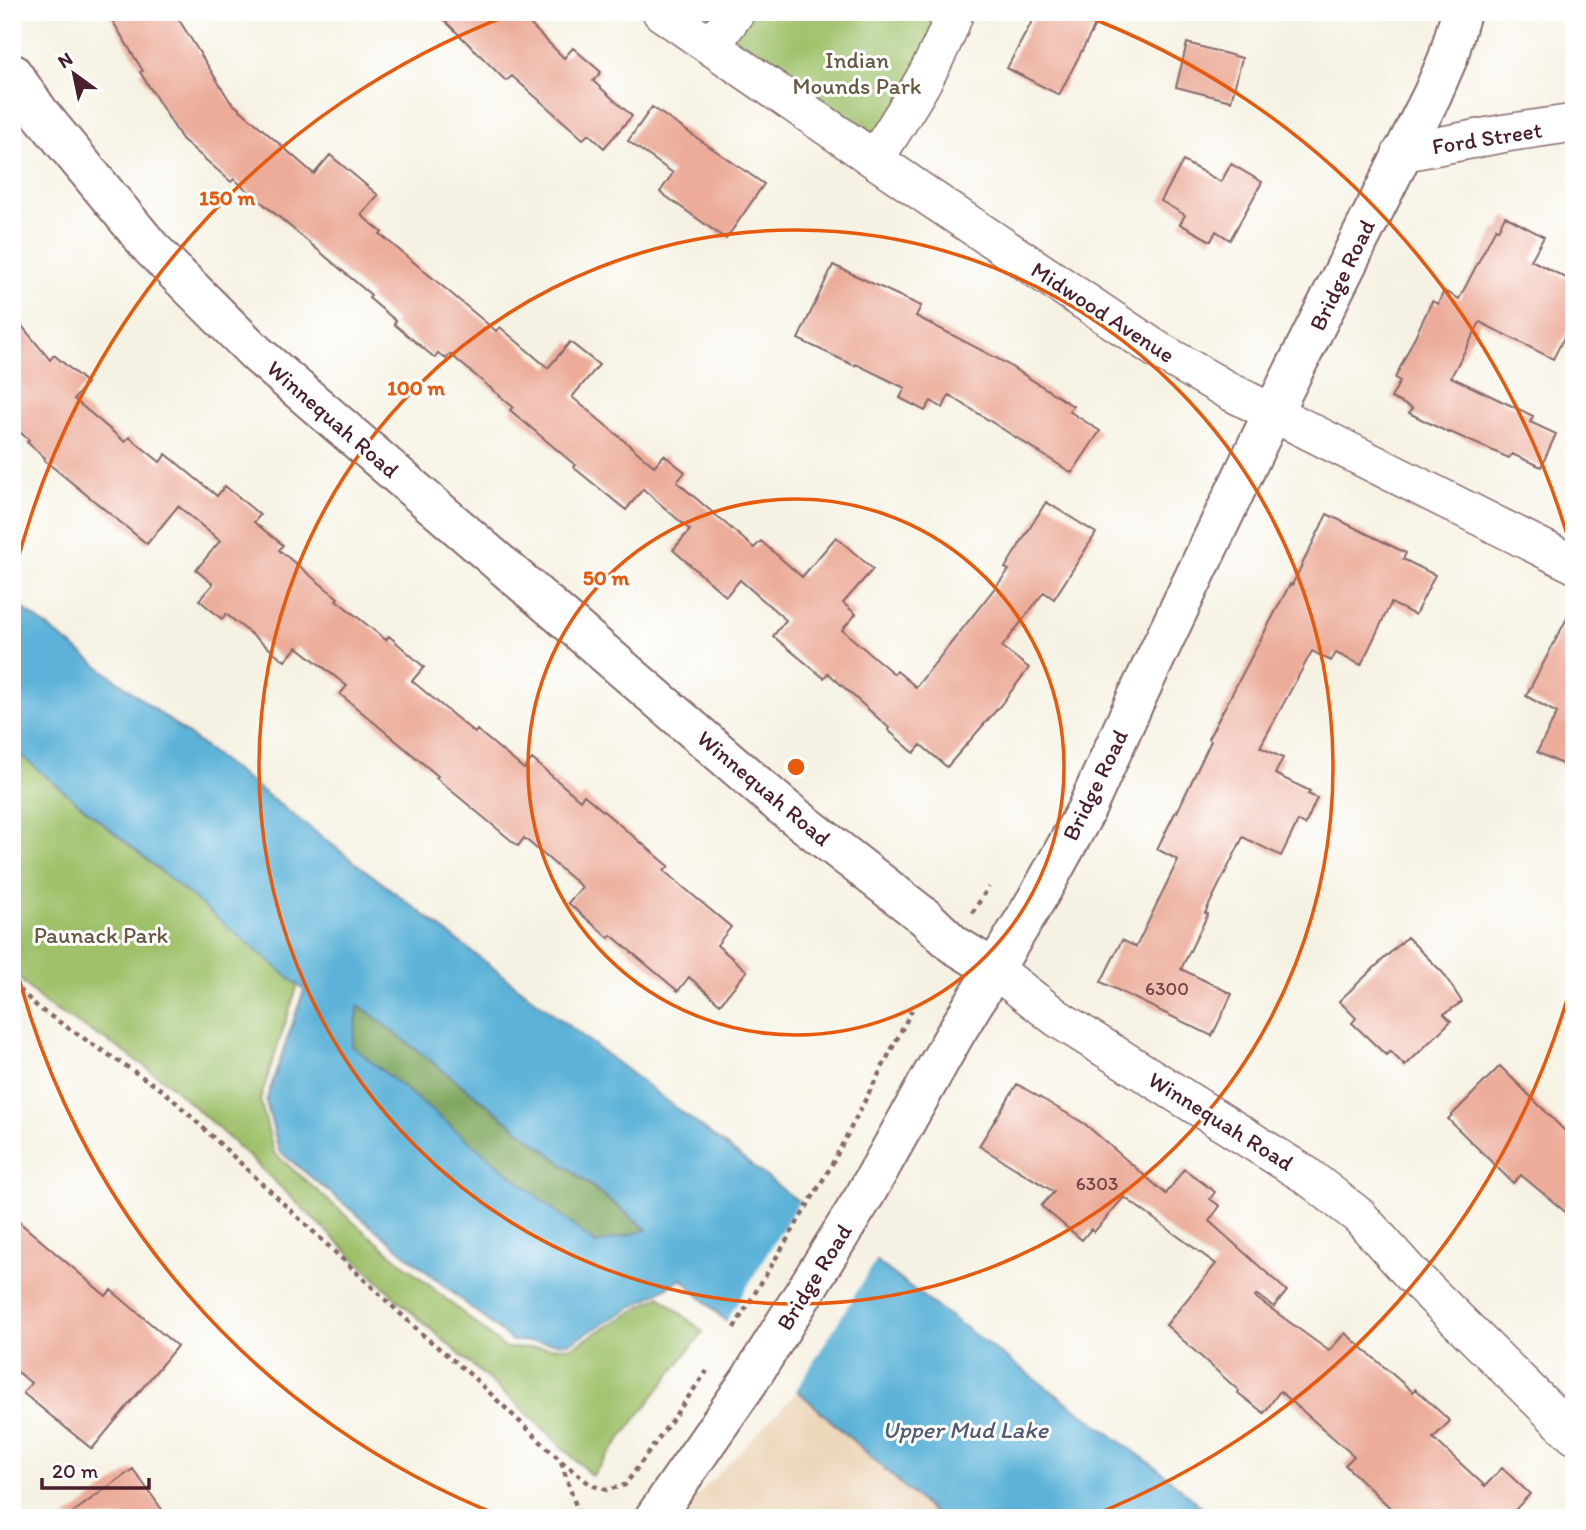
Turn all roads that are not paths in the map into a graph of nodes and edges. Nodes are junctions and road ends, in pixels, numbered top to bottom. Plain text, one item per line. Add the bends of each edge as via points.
1 (661, 12) edge
2 (736, 12) edge
3 (955, 12) edge
4 (1461, 12) edge
5 (711, 46) junction
6 (12, 73) edge
7 (1574, 123) edge
8 (1401, 153) junction
9 (875, 159) junction
10 (1272, 412) junction
11 (1574, 564) edge
12 (994, 969) junction
13 (1574, 1435) edge
14 (654, 1518) edge

1 - 5 street, Midwood Avenue
2 - 5 street
3 - 9 street via 948,33
4 - 8 street, Bridge Road via 1448,58
5 - 9 street, Midwood Avenue
6 - 12 street, Winnequah Road via 151,248 257,354 783,807 953,944
7 - 8 street, Ford Street
8 - 10 street, Bridge Road
9 - 10 street, Midwood Avenue via 1156,349
10 - 11 street, Midwood Avenue
10 - 12 street, Bridge Road via 1085,812
12 - 13 street, Winnequah Road via 1057,1018 1306,1175 1359,1216
12 - 14 street, Bridge Road via 865,1195 749,1381

